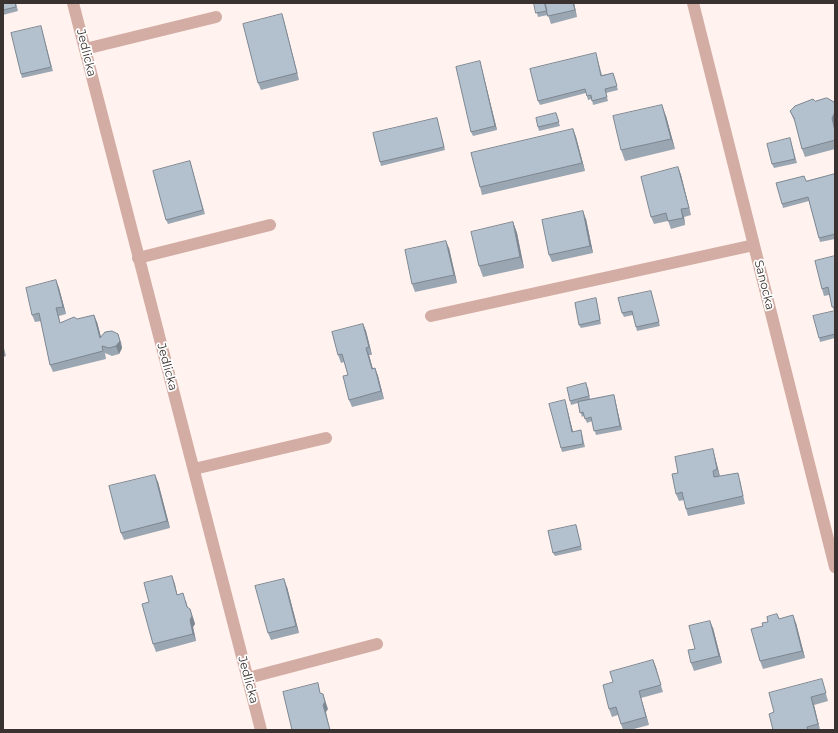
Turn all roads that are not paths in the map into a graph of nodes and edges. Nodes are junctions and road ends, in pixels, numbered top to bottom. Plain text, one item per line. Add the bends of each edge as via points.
1 (73, 3) edge
2 (693, 3) edge
3 (216, 17) dead end
4 (85, 49) junction
5 (270, 225) dead end
6 (754, 246) junction
7 (138, 258) junction
8 (431, 316) dead end
9 (326, 438) dead end
10 (194, 469) junction
11 (830, 531) edge
12 (835, 567) edge
13 (378, 644) dead end
14 (248, 678) junction
15 (261, 730) edge

1 - 4 street, Jedlicka
2 - 6 street, Sanocka
3 - 4 street
4 - 7 street, Jedlicka
5 - 7 street
6 - 8 street
6 - 11 street, Sanocka
7 - 10 street, Jedlicka
9 - 10 street
10 - 14 street, Jedlicka
11 - 12 street, Sanocka
13 - 14 street
14 - 15 street, Jedlicka

